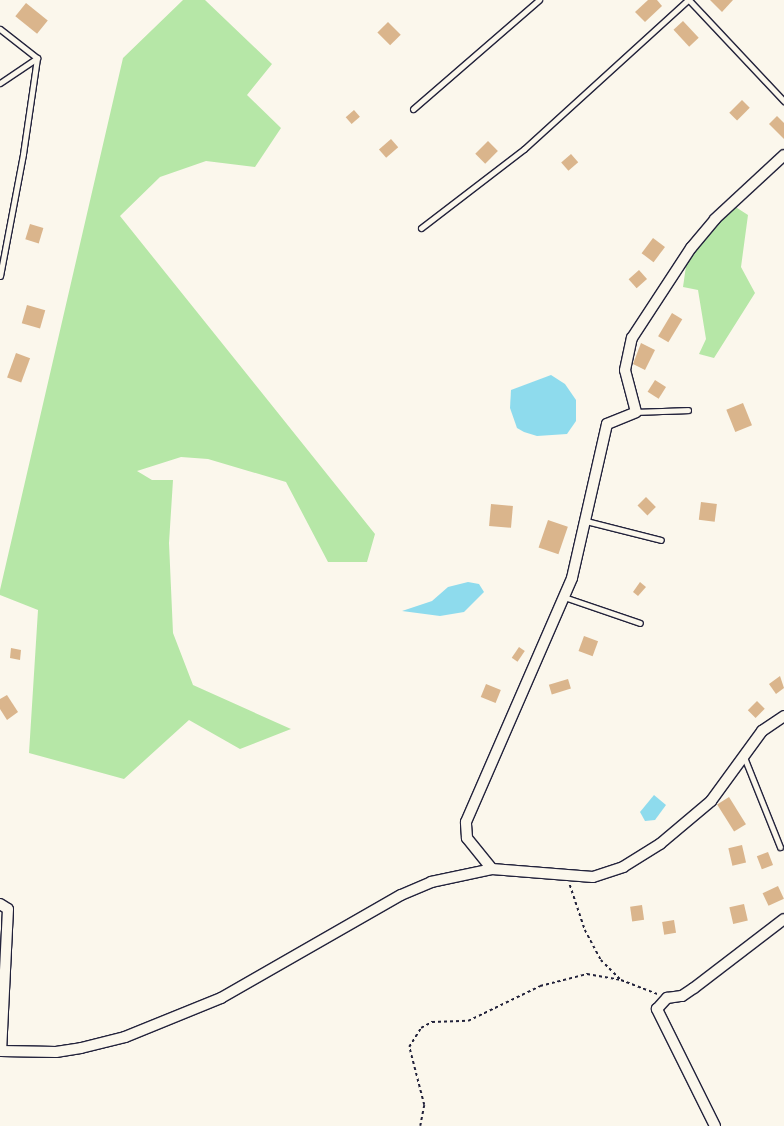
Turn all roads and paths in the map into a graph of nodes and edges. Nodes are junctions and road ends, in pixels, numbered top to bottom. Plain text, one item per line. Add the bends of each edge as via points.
1 (538, 0) edge
2 (688, 0) edge
3 (0, 29) edge
4 (37, 58) junction
5 (0, 83) edge
6 (784, 101) edge
7 (413, 109) dead end
8 (784, 154) edge
9 (421, 228) dead end
10 (0, 276) edge
11 (688, 410) dead end
12 (636, 412) junction
13 (586, 521) junction
14 (661, 540) dead end
15 (564, 597) junction
16 (640, 623) dead end
17 (784, 716) edge
18 (744, 756) junction
19 (780, 847) dead end
20 (492, 869) junction
21 (568, 876) junction
22 (0, 904) edge
23 (784, 919) edge
24 (621, 980) junction
25 (668, 998) junction
26 (420, 1126) edge
27 (715, 1126) edge

1 - 7 lane
2 - 6 lane
2 - 9 lane via 524,149
3 - 4 lane
4 - 5 lane
4 - 10 lane via 23,154
8 - 12 street via 715,219 690,248 632,338 625,370
11 - 12 lane
12 - 13 street via 607,424
13 - 14 lane
13 - 15 street
15 - 16 lane
15 - 20 street via 466,822 467,838
17 - 18 street via 762,731
18 - 19 lane
18 - 21 street via 711,801 660,844 606,873
20 - 21 street
20 - 22 street via 458,874 400,895 221,998 125,1036 56,1052 1,1051 8,909
21 - 24 path via 585,930 601,960
23 - 25 street via 682,996
24 - 25 path
24 - 26 path via 587,974 565,977 468,1021 432,1022 421,1028 409,1052 424,1105
25 - 27 street via 657,1009

